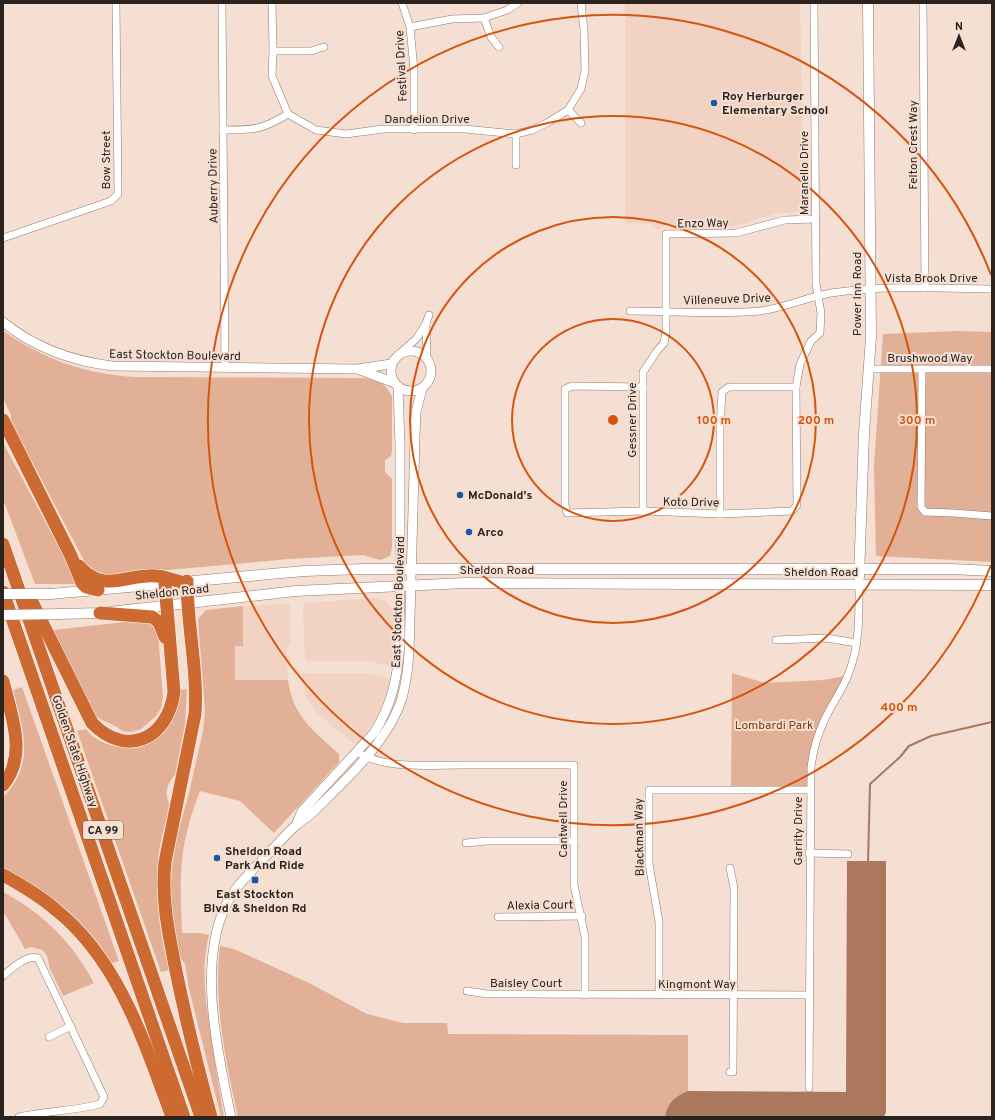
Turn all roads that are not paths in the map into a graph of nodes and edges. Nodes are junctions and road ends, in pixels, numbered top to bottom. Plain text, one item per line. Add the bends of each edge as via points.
1 (116, 3) edge
2 (222, 3) edge
3 (272, 3) edge
4 (402, 3) edge
5 (518, 3) edge
6 (581, 3) edge
7 (814, 3) edge
8 (868, 3) edge
9 (923, 3) edge
10 (484, 18) junction
11 (410, 27) junction
12 (324, 47) dead end
13 (499, 47) dead end
14 (273, 51) junction
15 (568, 110) junction
16 (288, 114) junction
17 (581, 124) dead end
18 (223, 130) junction
19 (414, 130) junction
20 (516, 134) junction
21 (516, 165) dead end
22 (816, 218) junction
23 (3, 238) edge
24 (925, 288) junction
25 (871, 289) junction
26 (992, 289) edge
27 (818, 296) junction
28 (630, 311) dead end
29 (667, 311) junction
30 (428, 315) dead end
31 (3, 322) edge
32 (426, 324) junction
33 (399, 354) junction
34 (427, 359) junction
35 (391, 364) junction
36 (225, 368) junction
37 (358, 369) junction
38 (869, 369) junction
39 (922, 369) junction
40 (992, 369) edge
41 (396, 385) junction
42 (643, 387) junction
43 (796, 387) junction
44 (422, 389) junction
45 (3, 420) edge
46 (400, 446) junction
47 (643, 511) junction
48 (720, 514) junction
49 (992, 516) edge
50 (413, 517) junction
51 (3, 543) edge
52 (71, 556) junction
53 (399, 569) junction
54 (412, 569) junction
55 (859, 570) junction
56 (992, 571) edge
57 (184, 582) junction
58 (165, 584) junction
59 (412, 585) junction
60 (859, 585) junction
61 (992, 585) edge
62 (399, 586) junction
63 (98, 590) junction
64 (3, 593) edge
65 (187, 603) junction
66 (166, 606) junction
67 (100, 613) junction
68 (3, 615) edge
69 (776, 640) dead end
70 (857, 643) junction
71 (170, 650) junction
72 (3, 681) edge
73 (357, 752) junction
74 (366, 758) junction
75 (3, 786) edge
76 (810, 790) junction
77 (297, 823) junction
78 (574, 841) junction
79 (466, 843) dead end
80 (809, 853) junction
81 (848, 854) dead end
82 (730, 868) dead end
83 (3, 875) edge
84 (582, 916) junction
85 (498, 917) dead end
86 (3, 976) edge
87 (467, 991) dead end
88 (585, 995) junction
89 (659, 995) junction
90 (734, 995) junction
91 (809, 995) junction
92 (71, 1026) junction
93 (49, 1037) dead end
94 (730, 1072) dead end
95 (809, 1088) dead end
96 (19, 1117) edge
97 (172, 1117) edge
98 (184, 1117) edge
99 (201, 1117) edge
100 (211, 1117) edge
101 (231, 1117) edge

1 - 23 street, Bow Street via 118,194 111,200
2 - 18 street, Auberry Drive
3 - 14 street
4 - 11 street, Festival Drive
5 - 10 street
6 - 15 street, Dandelion Drive via 585,70 581,89
7 - 22 street, Maranello Drive
8 - 25 main road, Power Inn Road
9 - 24 street, Felton Crest Way
10 - 11 street via 452,19
10 - 13 street via 491,36
11 - 19 street, Festival Drive via 414,70
12 - 14 street via 311,51
14 - 16 street via 272,76
15 - 17 street
15 - 20 street, Dandelion Drive via 547,124
16 - 18 street via 270,125 255,130
16 - 19 street, Dandelion Drive via 316,130 346,134 382,129
18 - 36 street, Auberry Drive
19 - 20 street, Dandelion Drive via 464,129
20 - 21 street
22 - 27 street, Maranello Drive
22 - 29 street, Enzo Way via 785,220 736,233 666,234
24 - 25 street, Vista Brook Drive
24 - 26 street, Vista Brook Drive
25 - 27 street, Villeneuve Drive
25 - 38 main road, Power Inn Road
27 - 29 street, Villeneuve Drive via 779,308 762,310
27 - 43 street, Koto Drive via 821,313 820,333 811,341 800,364
28 - 29 street, Villeneuve Drive
29 - 42 street, Gessner Drive via 664,343 643,372
30 - 32 street
31 - 36 street, East Stockton Boulevard via 43,348 90,364 142,368
32 - 33 street via 416,339
32 - 34 street
33 - 34 street via 411,351
33 - 35 street
34 - 44 street via 431,372
35 - 37 street, East Stockton Boulevard
35 - 41 street via 391,377
36 - 37 street, East Stockton Boulevard
37 - 41 street, East Stockton Boulevard
38 - 39 street, Brushwood Way
38 - 55 main road, Power Inn Road
39 - 40 street, Brushwood Way
39 - 49 street via 921,507 925,512
41 - 44 street via 412,392
41 - 46 street, East Stockton Boulevard
42 - 47 street, Gessner Drive
42 - 47 street, Koto Drive via 572,386 566,389 565,396 567,513
43 - 48 street via 730,387 722,392
43 - 48 street, Koto Drive via 797,504 792,511
44 - 50 street, East Stockton Boulevard via 416,412
45 - 52 highway
46 - 50 street via 408,453 408,500
46 - 53 street, East Stockton Boulevard
47 - 48 street, Koto Drive
50 - 54 street, East Stockton Boulevard
51 - 71 highway via 86,713 92,723 108,736 127,741 138,740 156,732 169,714 174,692
51 - 99 highway, Golden State Highway / CA 99
52 - 57 highway via 90,578 95,580 112,581 156,576
52 - 63 highway via 82,583
53 - 54 main road, Sheldon Road
53 - 57 main road, Sheldon Road via 304,571
53 - 62 street, East Stockton Boulevard
54 - 55 main road, Sheldon Road
54 - 59 street, East Stockton Boulevard
55 - 56 main road, Sheldon Road
55 - 60 main road, Power Inn Road
57 - 58 main road, Sheldon Road
57 - 65 highway
58 - 63 main road, Sheldon Road
58 - 66 highway
59 - 60 main road, Sheldon Road
59 - 62 main road, Sheldon Road
59 - 74 street, East Stockton Boulevard via 409,653 402,698 381,740
60 - 61 main road, Sheldon Road
60 - 70 street, Garrity Drive
62 - 65 main road, Sheldon Road via 296,591
62 - 73 street, East Stockton Boulevard via 398,673 382,721
63 - 64 main road, Sheldon Road, bridge via 51,594
64 - 98 highway, Golden State Highway / CA 99
65 - 66 main road, Sheldon Road
65 - 100 highway via 195,714 165,862 163,886 168,929 189,1033
66 - 67 main road, Sheldon Road
66 - 71 highway
67 - 68 main road, Sheldon Road, bridge
67 - 71 highway via 152,617 159,622
69 - 70 street via 826,638
70 - 76 street, Garrity Drive via 849,674 818,736 811,768
72 - 75 highway via 17,738 11,774
73 - 74 street, Cantwell Drive
73 - 77 street, East Stockton Boulevard via 302,811
74 - 77 street, East Stockton Boulevard via 310,815
74 - 78 street, Cantwell Drive via 415,764 574,765
76 - 80 street, Garrity Drive
76 - 89 street, Blackman Way via 649,790 649,864 659,918
77 - 101 street, East Stockton Boulevard via 237,889 227,904 215,935 210,971 211,994
78 - 79 street
78 - 84 street, Cantwell Drive via 574,885
80 - 81 street
80 - 91 street, Garrity Drive
82 - 90 street via 734,888
83 - 97 highway via 57,910 84,937 102,960 124,996
84 - 85 street, Alexia Court
84 - 88 street, Cantwell Drive via 585,937
86 - 92 street via 19,963 33,957 38,958
87 - 88 street, Baisley Court via 487,994
88 - 89 street, Kingmont Way
89 - 90 street, Kingmont Way
90 - 91 street, Kingmont Way
90 - 94 street via 734,1072
91 - 95 street, Garrity Drive
92 - 93 street
92 - 96 street via 100,1087 103,1100 100,1104 83,1109

